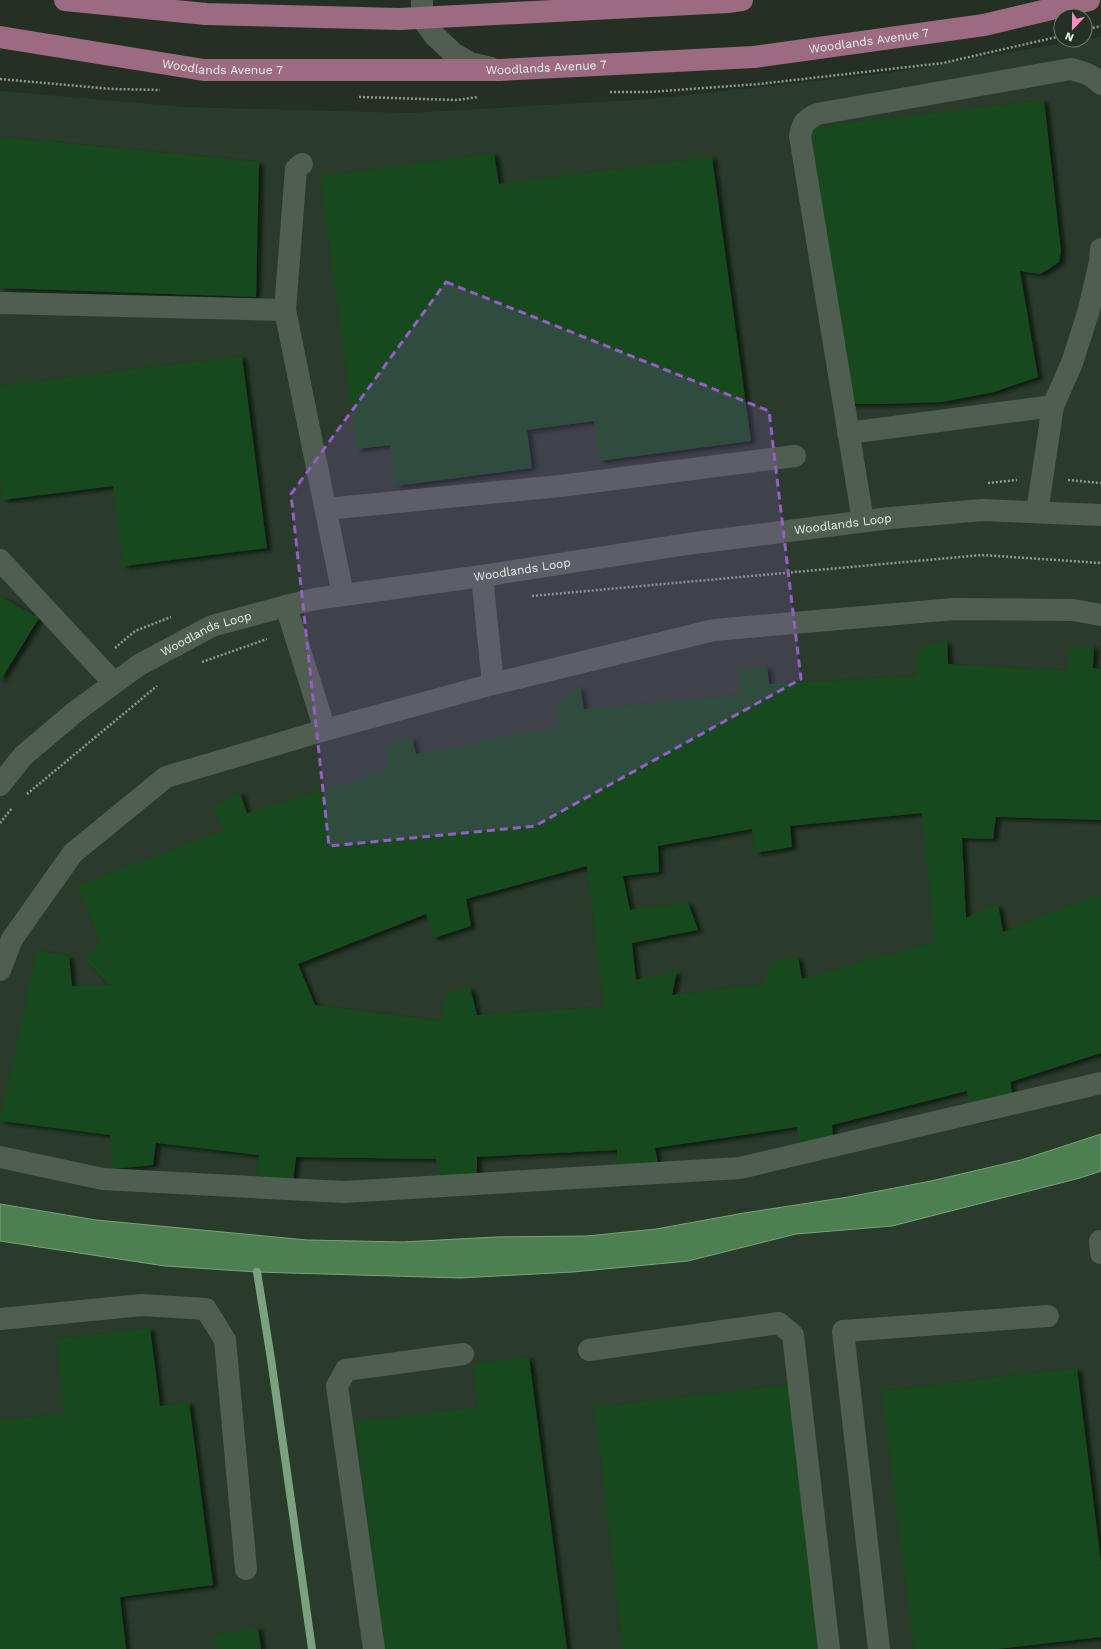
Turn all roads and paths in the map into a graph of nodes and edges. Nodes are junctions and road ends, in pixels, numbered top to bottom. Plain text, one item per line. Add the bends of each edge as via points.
1 (65, 0) edge
2 (742, 0) edge
3 (1089, 0) edge
4 (422, 9) edge
5 (0, 37) edge
6 (500, 70) junction
7 (1101, 84) edge
8 (302, 164) dead end
9 (1101, 249) edge
10 (0, 303) edge
11 (285, 310) junction
12 (1053, 406) junction
13 (848, 432) junction
14 (795, 456) dead end
15 (326, 509) junction
16 (1037, 512) junction
17 (1101, 515) edge
18 (863, 522) junction
19 (0, 560) edge
20 (1101, 563) edge
21 (482, 576) junction
22 (343, 595) junction
23 (525, 596) dead end
24 (286, 606) junction
25 (1101, 615) edge
26 (294, 630) junction
27 (197, 664) dead end
28 (162, 682) dead end
29 (114, 683) junction
30 (493, 684) junction
31 (325, 730) junction
32 (0, 785) edge
33 (22, 798) dead end
34 (16, 803) dead end
35 (0, 823) edge
36 (0, 970) edge
37 (1101, 1083) edge
38 (0, 1157) edge
39 (1101, 1241) edge
40 (1101, 1253) edge
41 (1048, 1316) dead end
42 (0, 1320) edge
43 (589, 1350) dead end
44 (463, 1354) dead end
45 (246, 1569) dead end
46 (374, 1649) edge
47 (829, 1649) edge
48 (879, 1649) edge

1 - 4 main road via 206,14 399,19
2 - 4 main road
3 - 6 main road, Woodlands Avenue 7 via 984,24 754,57
4 - 6 street via 434,35 453,52 470,63
5 - 6 main road, Woodlands Avenue 7 via 204,70
7 - 13 street via 1086,73 1071,69 817,114 803,124 800,136
8 - 11 street via 296,169
9 - 12 street via 1088,313 1072,363
10 - 11 street
11 - 15 street
12 - 13 street
12 - 16 street
13 - 18 street
14 - 15 street via 560,486
15 - 22 street
16 - 17 street, Woodlands Loop
16 - 18 street, Woodlands Loop via 983,510
18 - 21 street, Woodlands Loop via 694,543
19 - 29 street
20 - 23 path via 982,555
21 - 22 street, Woodlands Loop
21 - 30 street
22 - 24 street, Woodlands Loop
24 - 26 street
24 - 29 street, Woodlands Loop via 212,626 139,665
25 - 30 street via 1073,610 954,609 714,630
26 - 27 path
26 - 31 street
28 - 33 path
29 - 32 street, Woodlands Loop via 23,756
30 - 31 street
31 - 36 street via 166,777 73,853 12,939
34 - 35 path
37 - 38 street via 740,1168 344,1192 103,1179
39 - 40 street
41 - 48 street via 843,1332
42 - 45 street via 142,1305 206,1310 225,1340
43 - 47 street via 779,1323 794,1335
44 - 46 street via 346,1370 337,1386

